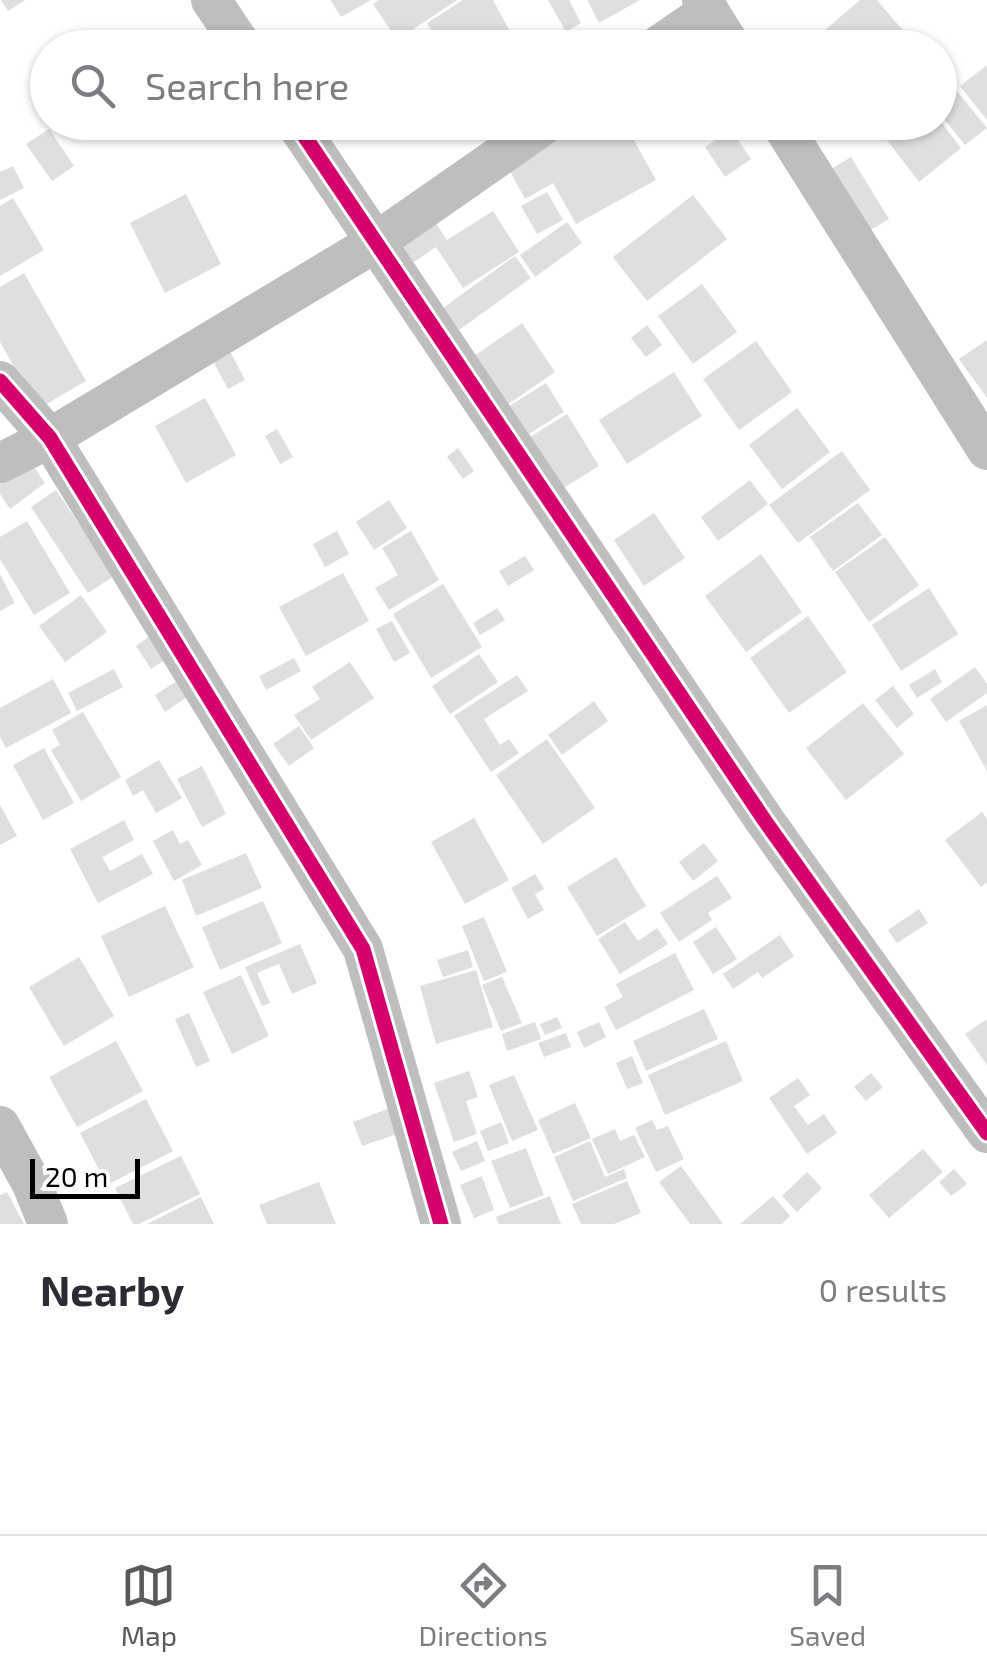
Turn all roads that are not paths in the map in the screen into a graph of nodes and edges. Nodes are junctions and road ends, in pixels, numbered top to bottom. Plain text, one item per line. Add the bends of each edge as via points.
1 (211, 0) edge
2 (705, 5) edge
3 (231, 30) edge
4 (677, 30) edge
5 (721, 30) edge
6 (307, 140) edge
7 (522, 140) edge
8 (791, 140) edge
9 (376, 242) junction
10 (0, 381) edge
11 (50, 438) junction
12 (987, 450) edge
13 (0, 463) edge
14 (0, 1126) edge
15 (987, 1133) edge
16 (48, 1224) edge
17 (441, 1224) edge

1 - 3 street
2 - 4 street
2 - 5 street
6 - 9 street
7 - 9 street
8 - 12 street
9 - 11 street
9 - 15 street via 765,820
10 - 11 street
11 - 13 street
11 - 17 street via 363,949
14 - 16 street

